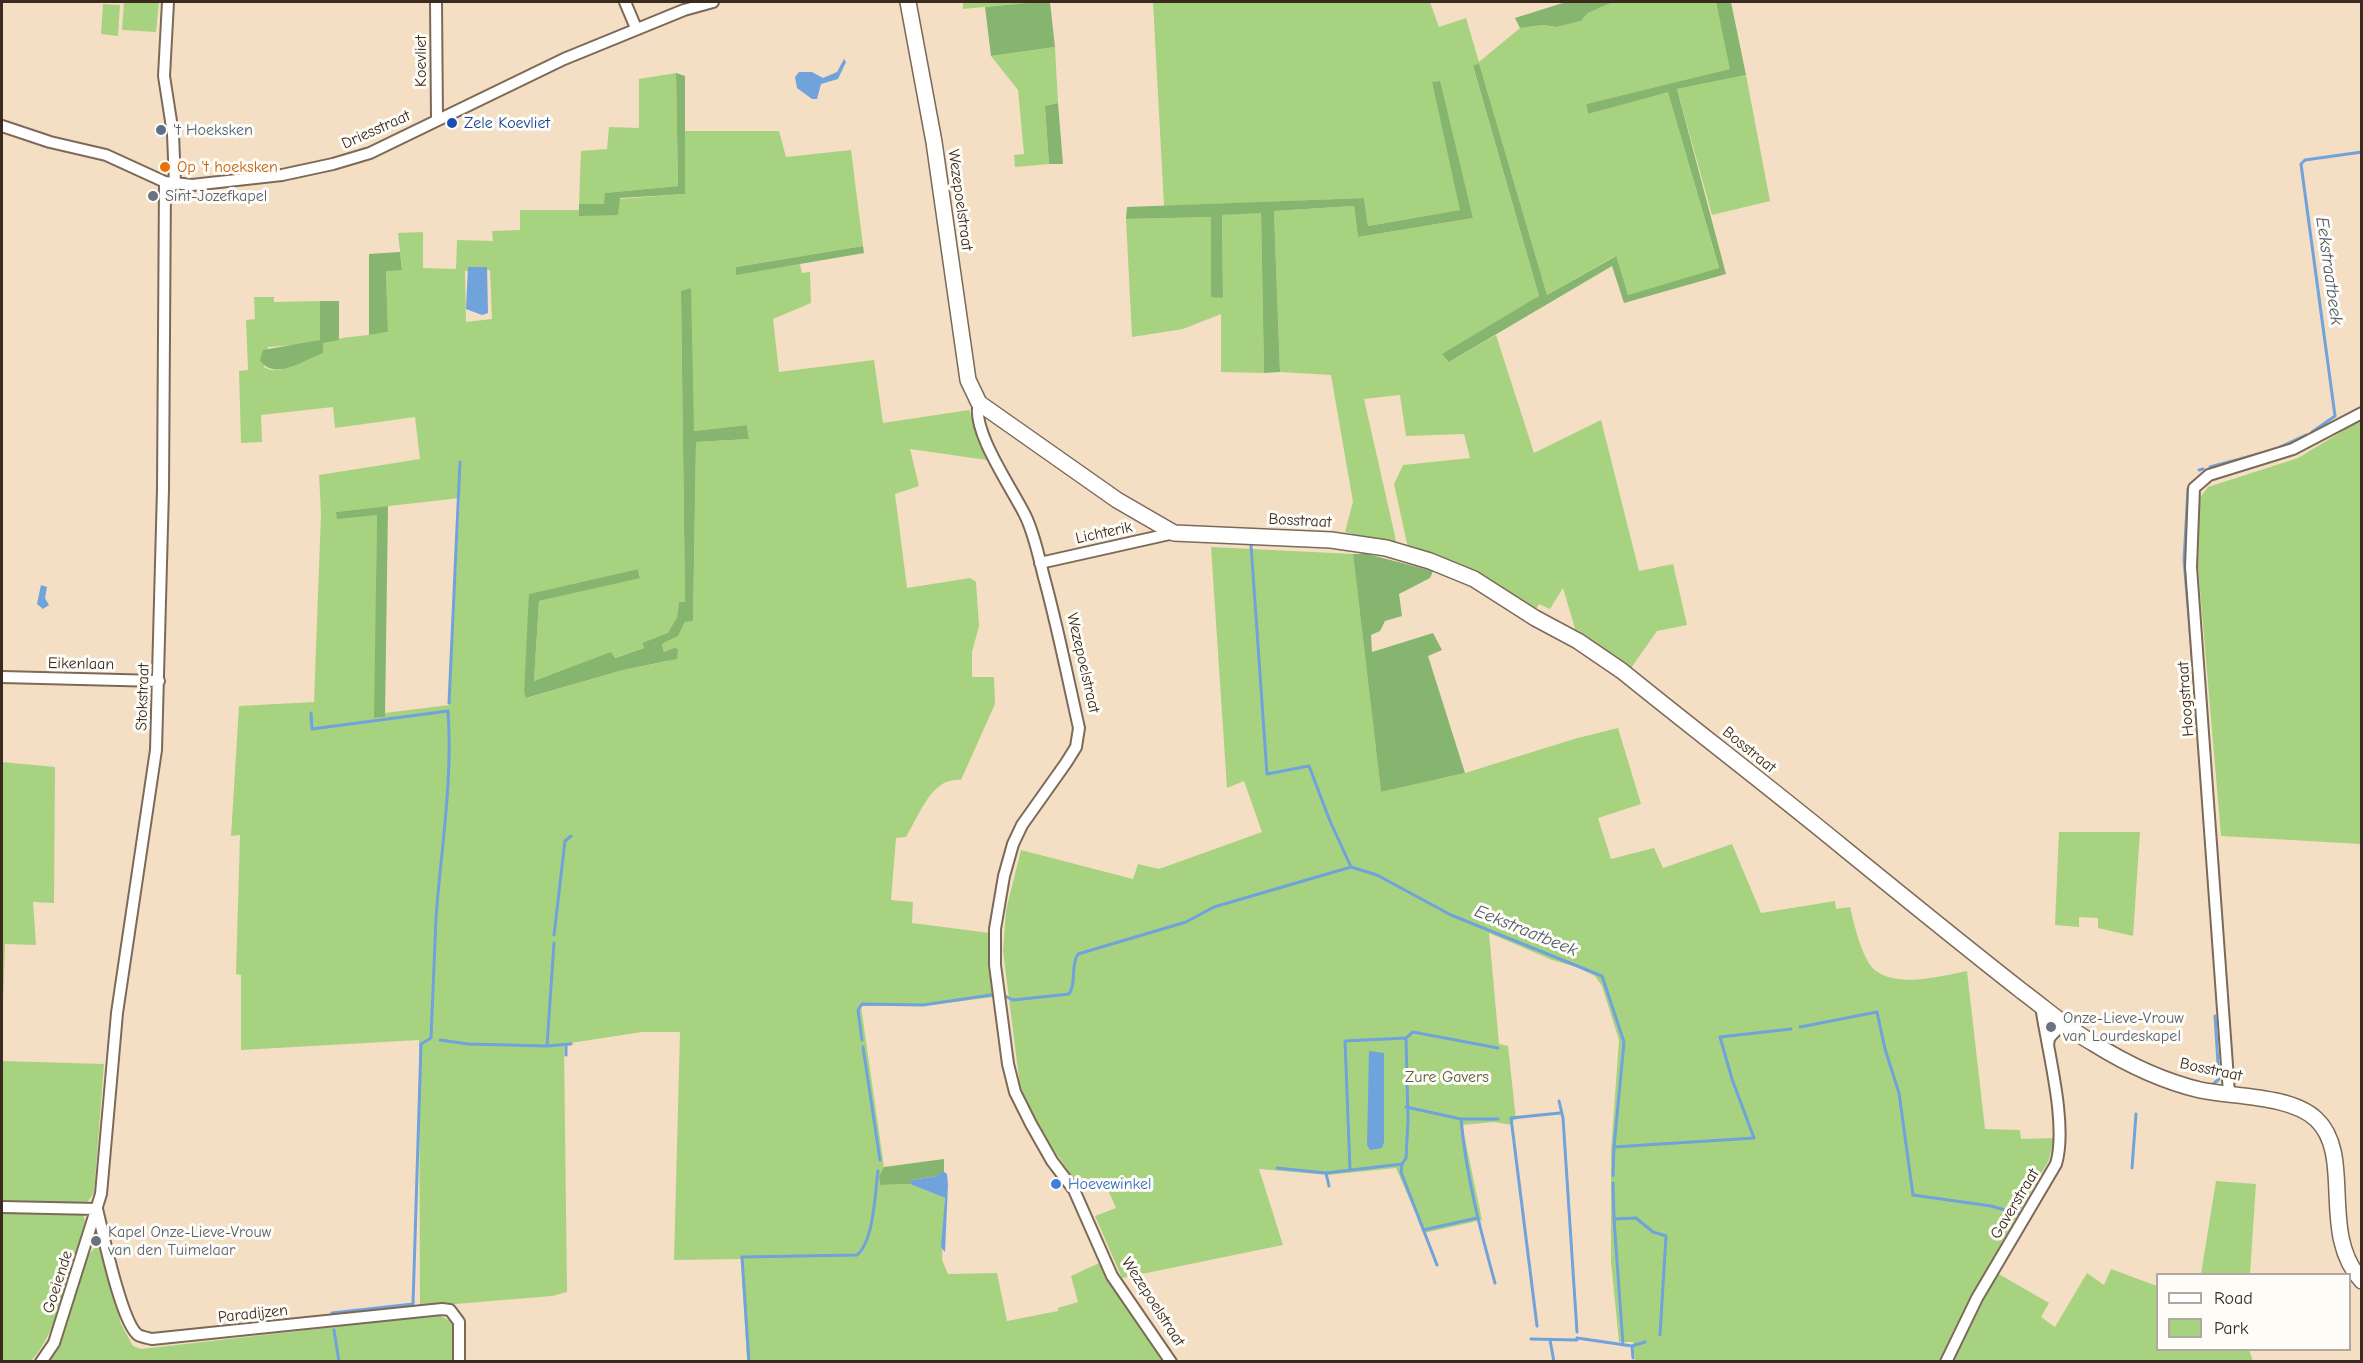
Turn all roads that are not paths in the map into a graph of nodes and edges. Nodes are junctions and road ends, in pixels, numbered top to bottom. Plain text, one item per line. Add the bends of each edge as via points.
1 (168, 2) edge
2 (436, 2) edge
3 (625, 2) edge
4 (713, 2) edge
5 (908, 2) edge
6 (636, 28) junction
7 (437, 120) junction
8 (2, 126) edge
9 (170, 183) junction
10 (979, 403) junction
11 (2361, 412) edge
12 (1174, 533) junction
13 (1040, 563) junction
14 (2, 677) edge
15 (159, 681) junction
16 (2040, 1006) junction
17 (2063, 1023) junction
18 (2048, 1050) junction
19 (2229, 1093) junction
20 (2, 1207) edge
21 (97, 1209) junction
22 (2361, 1281) edge
23 (41, 1362) edge
24 (459, 1362) edge
25 (1171, 1362) edge
26 (1946, 1362) edge

1 - 9 street, Stokstraat via 164,76 173,134
2 - 7 street, Koevliet
3 - 6 street
4 - 6 street, Driesstraat
5 - 10 street, Wezepoelstraat via 934,142 968,380
6 - 7 street, Driesstraat
7 - 9 street, Driesstraat via 370,153 333,164 212,184
8 - 9 street, Driesstraat via 106,155
9 - 15 street, Stokstraat
10 - 12 street, Bosstraat via 1117,500
10 - 13 street, Wezepoelstraat via 980,425 1025,516
11 - 19 street, Hoogstraat via 2293,449 2209,475 2194,488 2191,567
12 - 13 street, Lichterik
12 - 16 street, Bosstraat via 1331,540 1386,548 1474,579 1622,671
13 - 25 street, Wezepoelstraat via 1079,728 1076,747 1012,844 1004,876 995,929 995,965 1008,1064 1025,1113 1074,1190 1112,1276
14 - 15 street, Eikenlaan
15 - 21 street, Stokstraat via 156,750 117,1013 105,1168
16 - 17 street, Bosstraat
16 - 18 street, Gaverstraat
17 - 18 street via 2049,1038
17 - 19 street, Bosstraat via 2131,1064 2200,1090
18 - 26 street, Gaverstraat via 2060,1152 1977,1298
19 - 22 street, Bosstraat via 2297,1108 2316,1119 2327,1133 2333,1148 2339,1239 2347,1261
20 - 21 street
21 - 23 street, Goeiende via 54,1342
21 - 24 street, Paradijzen via 116,1283 132,1327 139,1335 152,1339 442,1309 450,1310 459,1322

